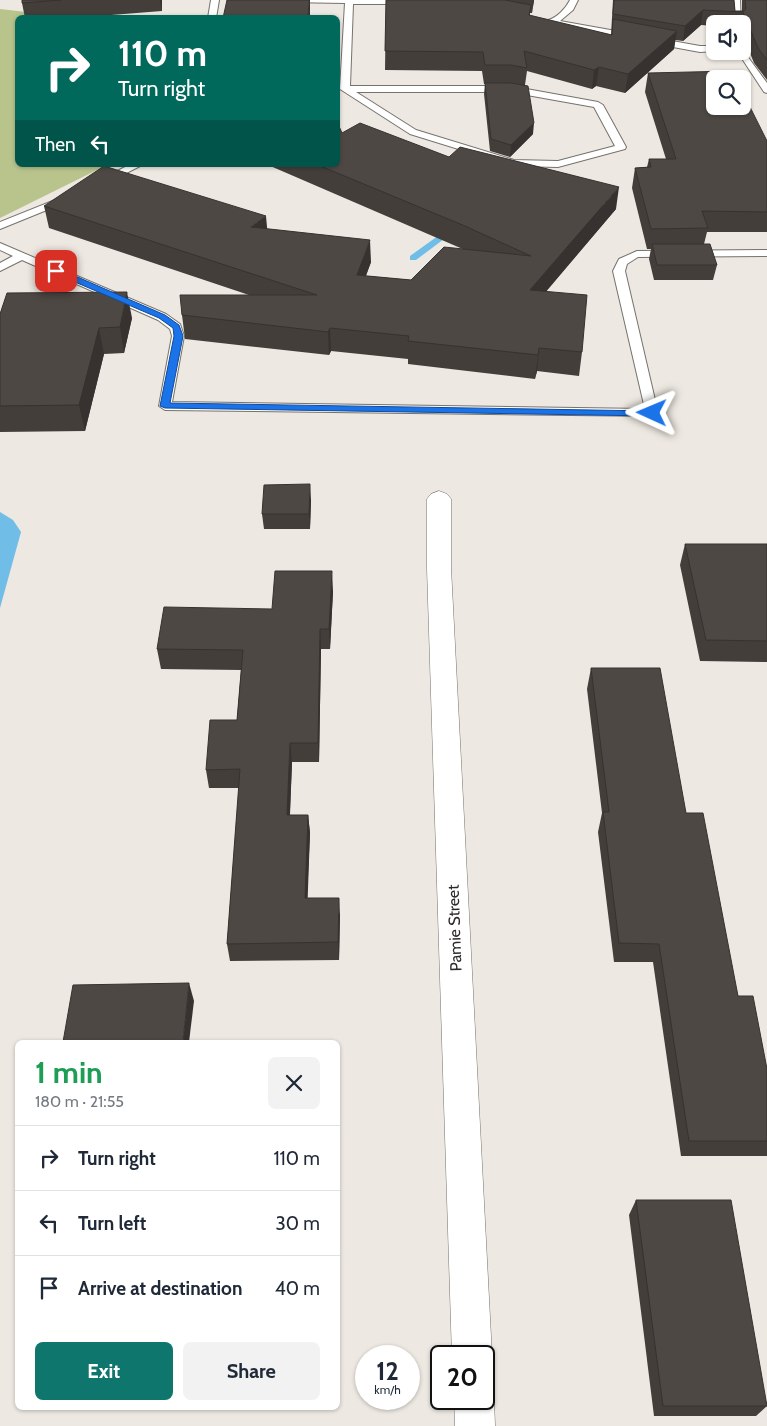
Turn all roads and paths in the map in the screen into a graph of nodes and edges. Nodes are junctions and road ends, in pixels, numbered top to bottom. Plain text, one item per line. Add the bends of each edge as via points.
1 (216, 0) edge
2 (285, 0) edge
3 (574, 0) edge
4 (736, 0) edge
5 (349, 1) edge
6 (418, 2) edge
7 (213, 15) edge
8 (737, 15) edge
9 (706, 49) edge
10 (747, 60) edge
11 (346, 89) junction
12 (767, 90) edge
13 (133, 167) edge
14 (94, 185) edge
15 (77, 193) edge
16 (0, 226) edge
17 (0, 246) edge
18 (767, 253) edge
19 (22, 256) junction
20 (0, 268) edge
21 (438, 499) dead end
22 (472, 1345) edge
23 (474, 1410) edge
24 (475, 1426) edge

1 - 7 lane
2 - 5 lane
3 - 9 lane via 570,8 550,21
4 - 8 lane
5 - 6 lane
5 - 11 lane
10 - 12 lane
11 - 11 lane via 413,132 513,163 558,164 621,146 598,105 510,89
13 - 14 lane
15 - 16 lane
17 - 19 lane
18 - 19 lane via 637,254 625,258 620,264 652,413 165,406 178,336 176,327 162,316
19 - 20 lane
21 - 22 street, Pamie Street
23 - 24 street

